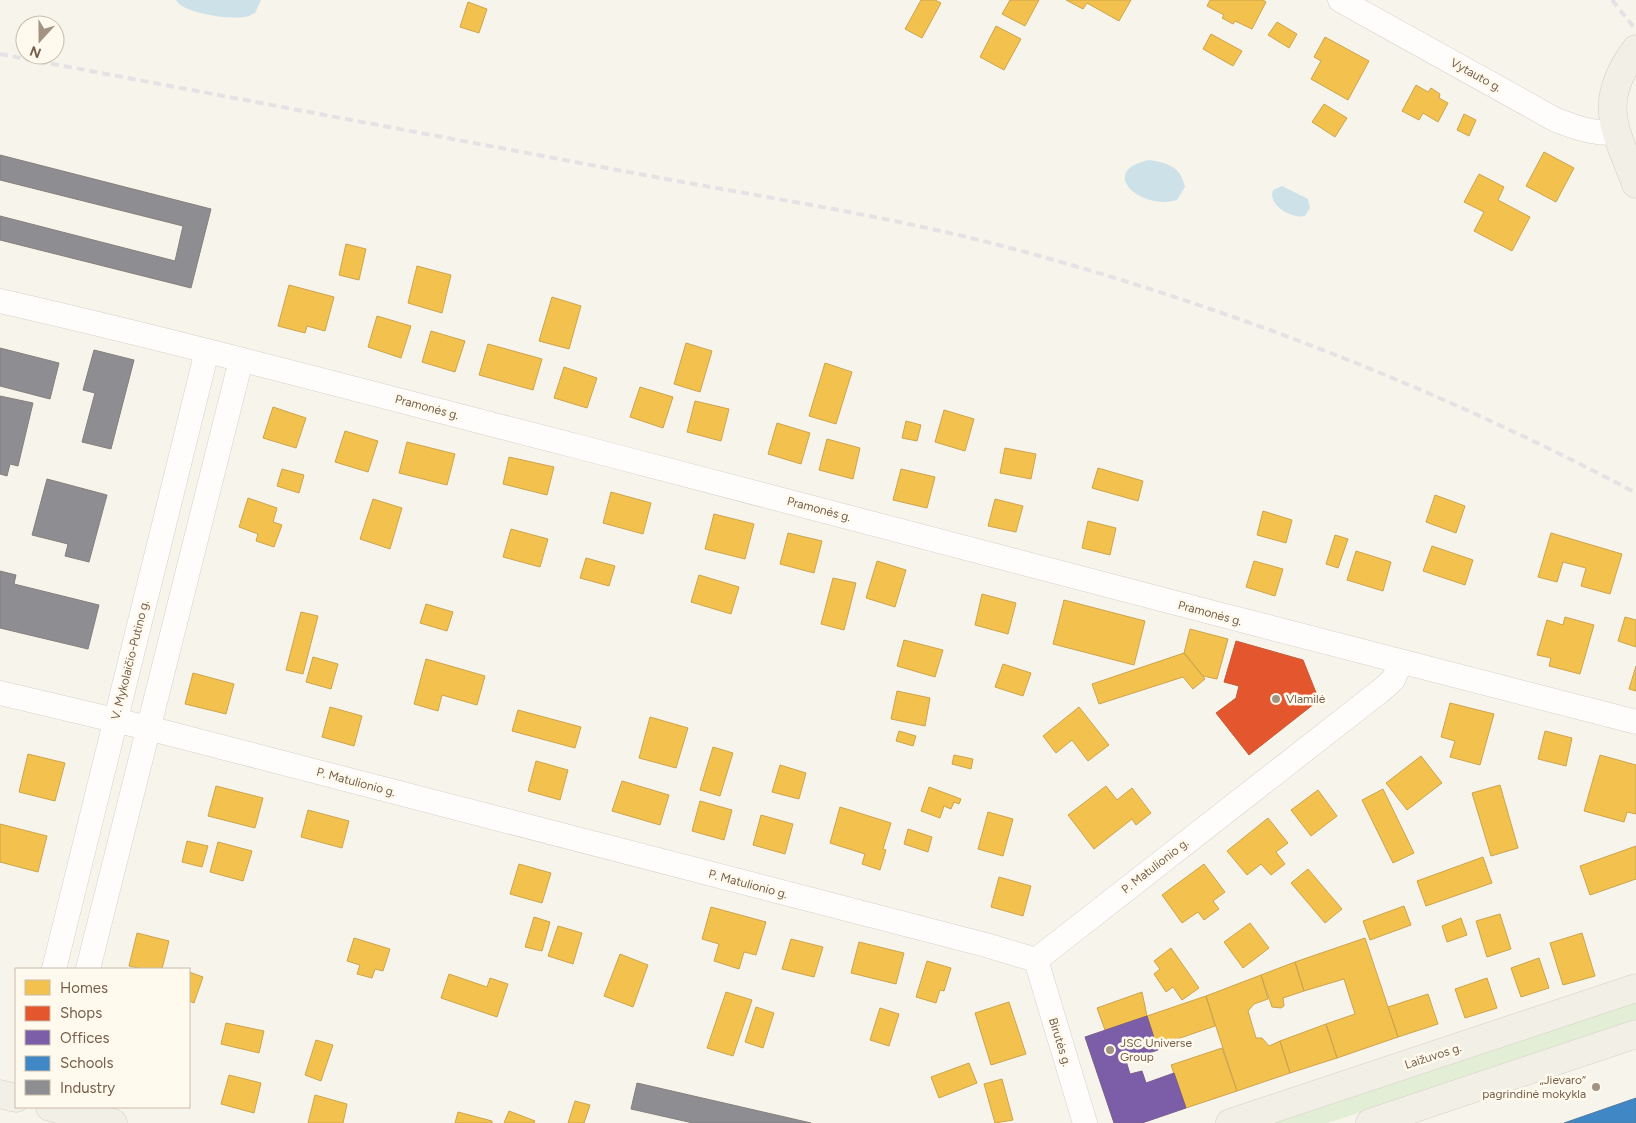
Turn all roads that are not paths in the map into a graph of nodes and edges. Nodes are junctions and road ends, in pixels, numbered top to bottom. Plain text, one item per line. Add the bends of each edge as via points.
1 (1340, 0) edge
2 (1636, 49) edge
3 (1618, 133) junction
4 (1636, 184) edge
5 (0, 301) edge
6 (207, 351) junction
7 (241, 360) junction
8 (1400, 662) junction
9 (0, 693) edge
10 (115, 720) junction
11 (1636, 722) edge
12 (148, 728) junction
13 (1036, 960) junction
14 (54, 968) edge
15 (88, 968) edge
16 (1636, 988) edge
17 (1636, 1034) edge
18 (0, 1094) edge
19 (15, 1098) edge
20 (52, 1111) edge
21 (114, 1123) edge
22 (1084, 1123) edge
23 (1230, 1123) edge
24 (1370, 1123) edge

1 - 3 street, Vytauto g. via 1556,120 1582,130
2 - 3 main road via 1615,84 1611,104
3 - 4 main road
5 - 6 street, Pramonės g.
6 - 7 street, Pramonės g.
6 - 10 street, V. Mykolaičio-Putino g.
7 - 8 street, Pramonės g.
7 - 12 street
8 - 11 street, Pramonės g.
8 - 13 street, P. Matulionio g. via 1393,680 1379,692
9 - 10 street, P. Matulionio g.
10 - 12 street, P. Matulionio g.
10 - 14 street, V. Mykolaičio-Putino g.
12 - 13 street, P. Matulionio g.
12 - 15 street
13 - 22 street, Birutės g.
16 - 23 main road, Laižuvos g.
17 - 24 main road
18 - 19 main road
20 - 21 main road

